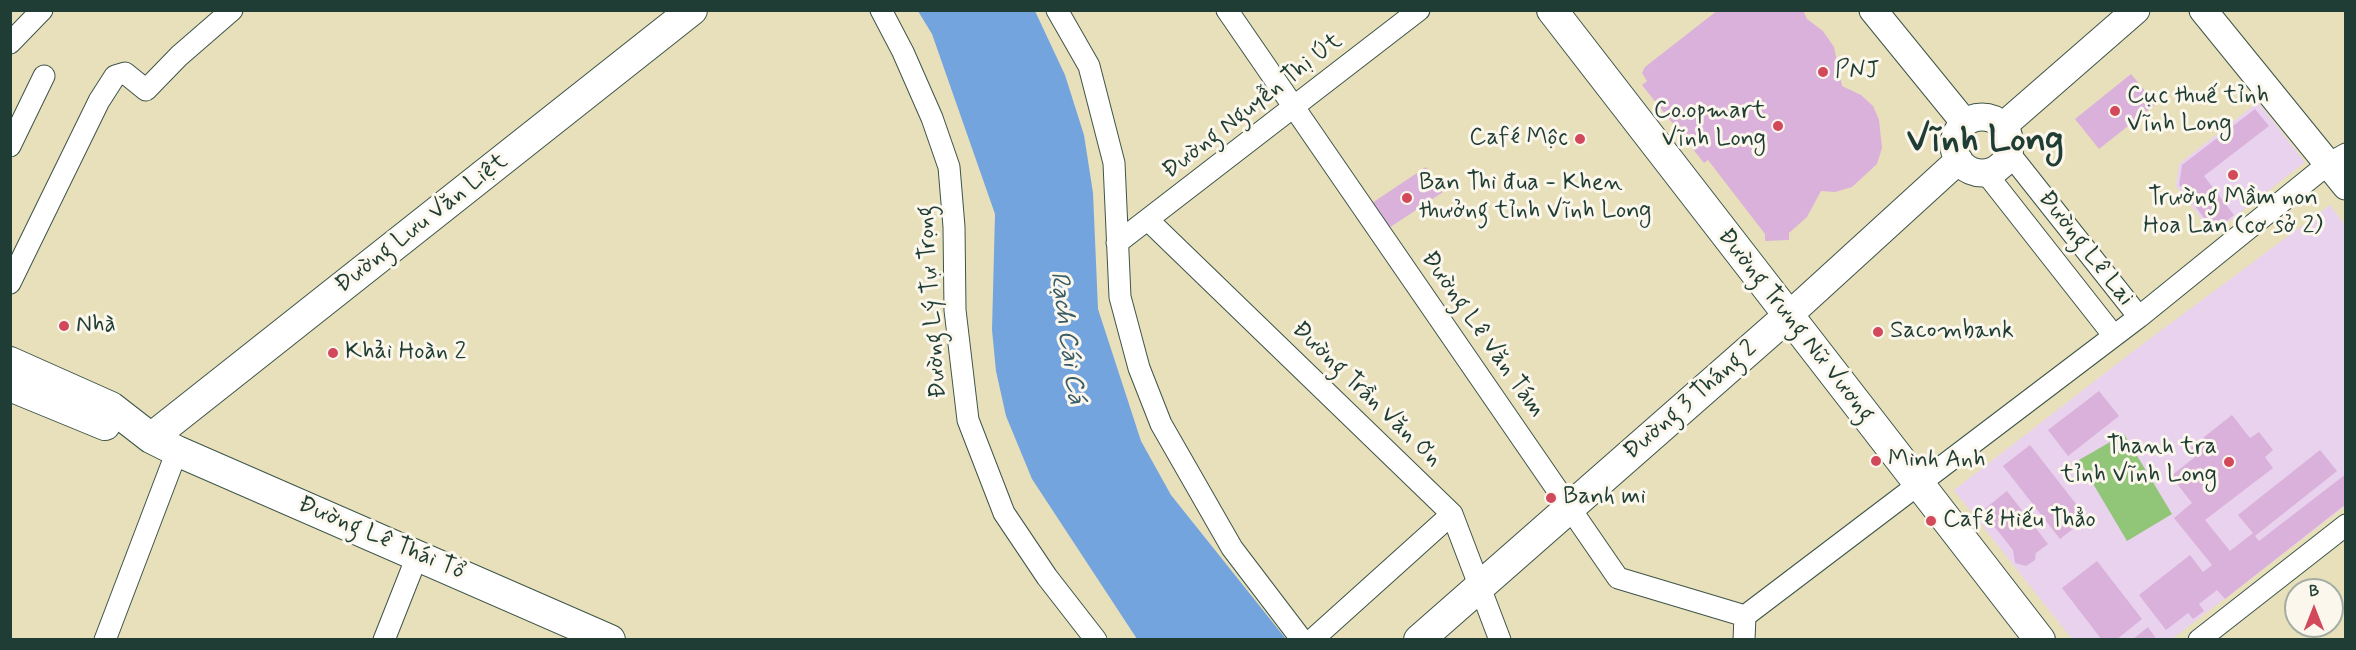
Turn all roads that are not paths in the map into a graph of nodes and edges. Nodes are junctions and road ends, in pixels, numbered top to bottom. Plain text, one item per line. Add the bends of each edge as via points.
1 (42, 10) edge
2 (232, 10) edge
3 (692, 10) edge
4 (881, 10) edge
5 (1057, 10) edge
6 (1227, 10) edge
7 (1419, 10) edge
8 (1552, 10) edge
9 (1874, 10) edge
10 (1897, 10) edge
11 (2136, 10) edge
12 (2203, 10) edge
13 (10, 44) edge
14 (44, 76) dead end
15 (1294, 108) junction
16 (1983, 122) junction
17 (10, 146) edge
18 (2009, 153) junction
19 (2337, 159) edge
20 (1959, 160) junction
21 (1986, 172) junction
22 (2346, 186) edge
23 (1148, 220) junction
24 (1117, 243) junction
25 (10, 283) edge
26 (1788, 316) junction
27 (2139, 317) junction
28 (2114, 336) junction
29 (10, 362) edge
30 (10, 386) edge
31 (164, 444) junction
32 (1919, 484) junction
33 (1570, 507) junction
34 (1452, 514) junction
35 (2346, 525) edge
36 (418, 554) junction
37 (1481, 585) junction
38 (1746, 616) junction
39 (105, 639) edge
40 (384, 639) edge
41 (610, 639) edge
42 (1096, 639) edge
43 (1302, 639) edge
44 (1312, 639) edge
45 (1419, 639) edge
46 (1500, 639) edge
47 (1744, 639) edge
48 (2040, 639) edge
49 (2199, 639) edge

1 - 13 street
2 - 25 street via 146,90 125,72 115,76
3 - 31 main road, Đường Lưu Văn Liệt
4 - 42 street, Đường Lý Tự Trọng via 932,117 949,167 955,310 968,420 1004,513 1047,577
5 - 24 street via 1092,76 1114,163
6 - 15 street, Đường Lê Văn Tám
7 - 15 street, Đường Nguyễn Thị Út
8 - 26 main road, Đường Trưng Nữ Vương
9 - 16 street
10 - 16 street
11 - 16 street
12 - 19 street
14 - 17 street
15 - 23 street, Đường Nguyễn Thị Út
15 - 33 street, Đường Lê Văn Tám
16 - 18 street via 2008,134
16 - 20 street via 1957,134 1954,143
18 - 21 street via 1998,168
18 - 27 street, Đường Lê Lai
19 - 22 street
19 - 27 street
20 - 21 street via 1972,171
20 - 26 street, Đường 3 Tháng 2
21 - 28 street, Đường Lê Lai
23 - 24 street, Đường Nguyễn Thị Út
23 - 34 street, Đường Trần Văn Ơn
24 - 43 street via 1120,297 1127,327 1161,424 1232,548
26 - 32 main road, Đường Trưng Nữ Vương
26 - 33 main road, Đường 3 Tháng 2
27 - 28 street
28 - 32 street
29 - 31 main road, Đường Lê Thái Tổ via 111,407
30 - 31 main road, Đường Lê Thái Tổ via 100,424
31 - 36 main road, Đường Lê Thái Tổ
31 - 39 street
32 - 38 street
32 - 48 main road, Đường Trưng Nữ Vương
33 - 37 main road, Đường 3 Tháng 2
33 - 38 street, Đường Lê Văn Tám via 1618,578
34 - 37 street, Đường Trần Văn Ơn
34 - 44 street
35 - 49 street
36 - 40 street
36 - 41 main road, Đường Lê Thái Tổ
37 - 45 main road, Đường 3 Tháng 2
37 - 46 street, Đường Trần Văn Ơn
38 - 47 street

